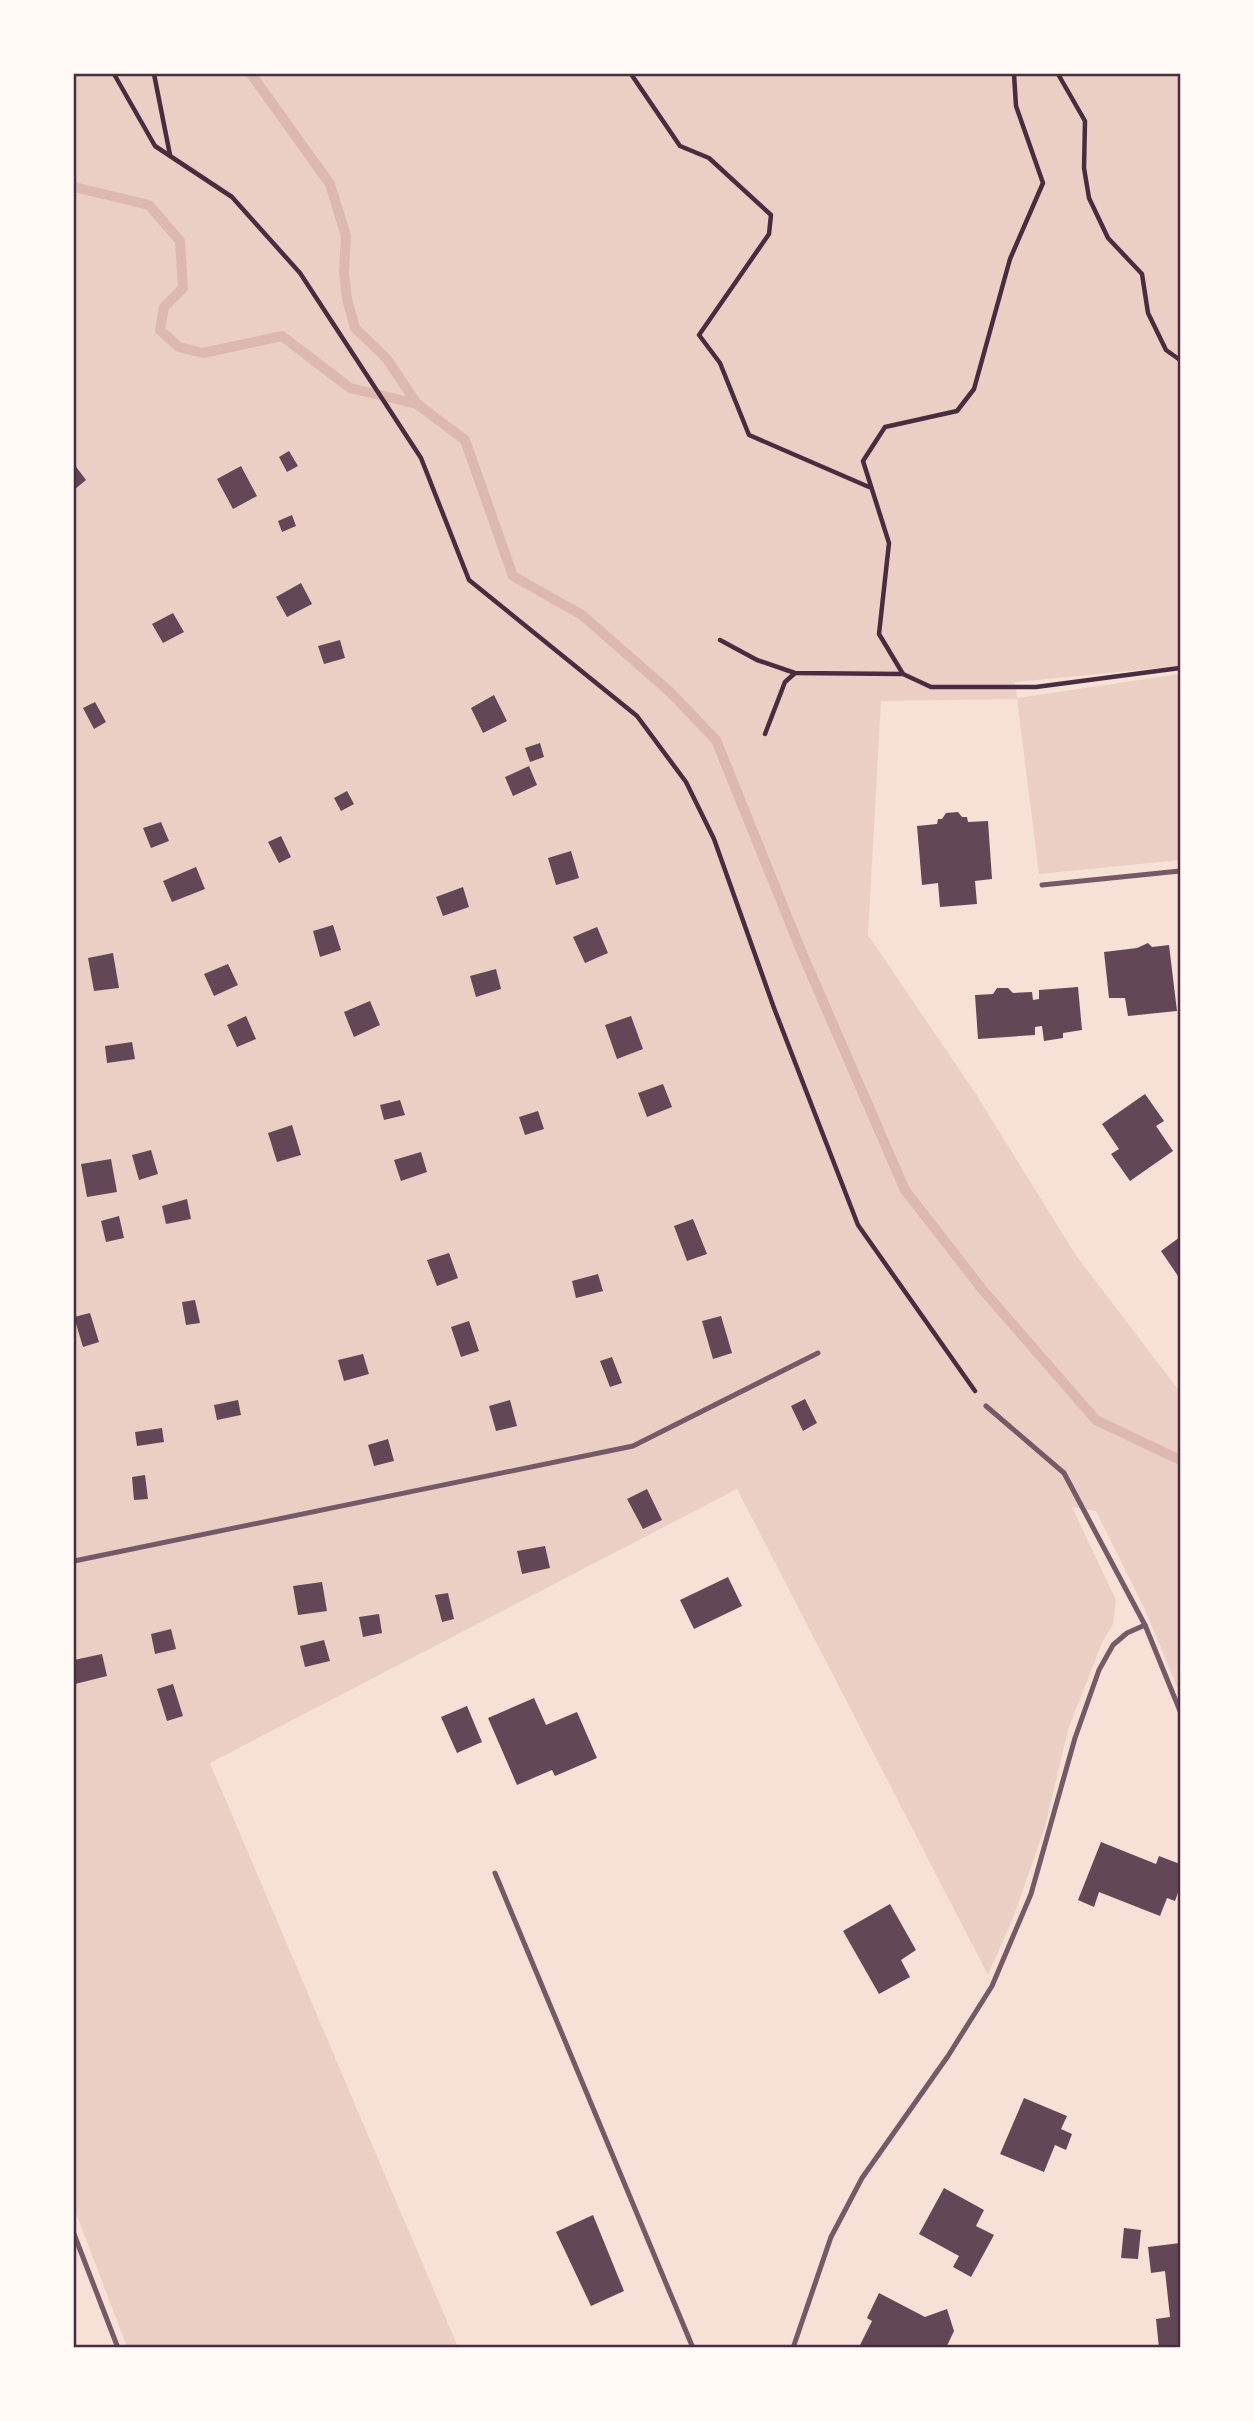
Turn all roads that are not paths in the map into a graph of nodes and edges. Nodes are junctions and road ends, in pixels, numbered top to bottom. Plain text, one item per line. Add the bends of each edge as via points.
1 (1181, 872) edge
2 (1042, 885) dead end
3 (818, 1353) dead end
4 (986, 1406) road end
5 (74, 1561) edge
6 (1145, 1625) junction
7 (1181, 1711) edge
8 (495, 1873) dead end
9 (74, 2234) edge
10 (118, 2347) edge
11 (693, 2347) edge
12 (793, 2347) edge

1 - 2 lane
3 - 5 lane via 633,1446
4 - 6 lane via 1063,1473
6 - 7 lane
6 - 12 lane via 1113,1645 1099,1670 1031,1894 992,1986 862,2178 831,2237
8 - 11 lane
9 - 10 lane

